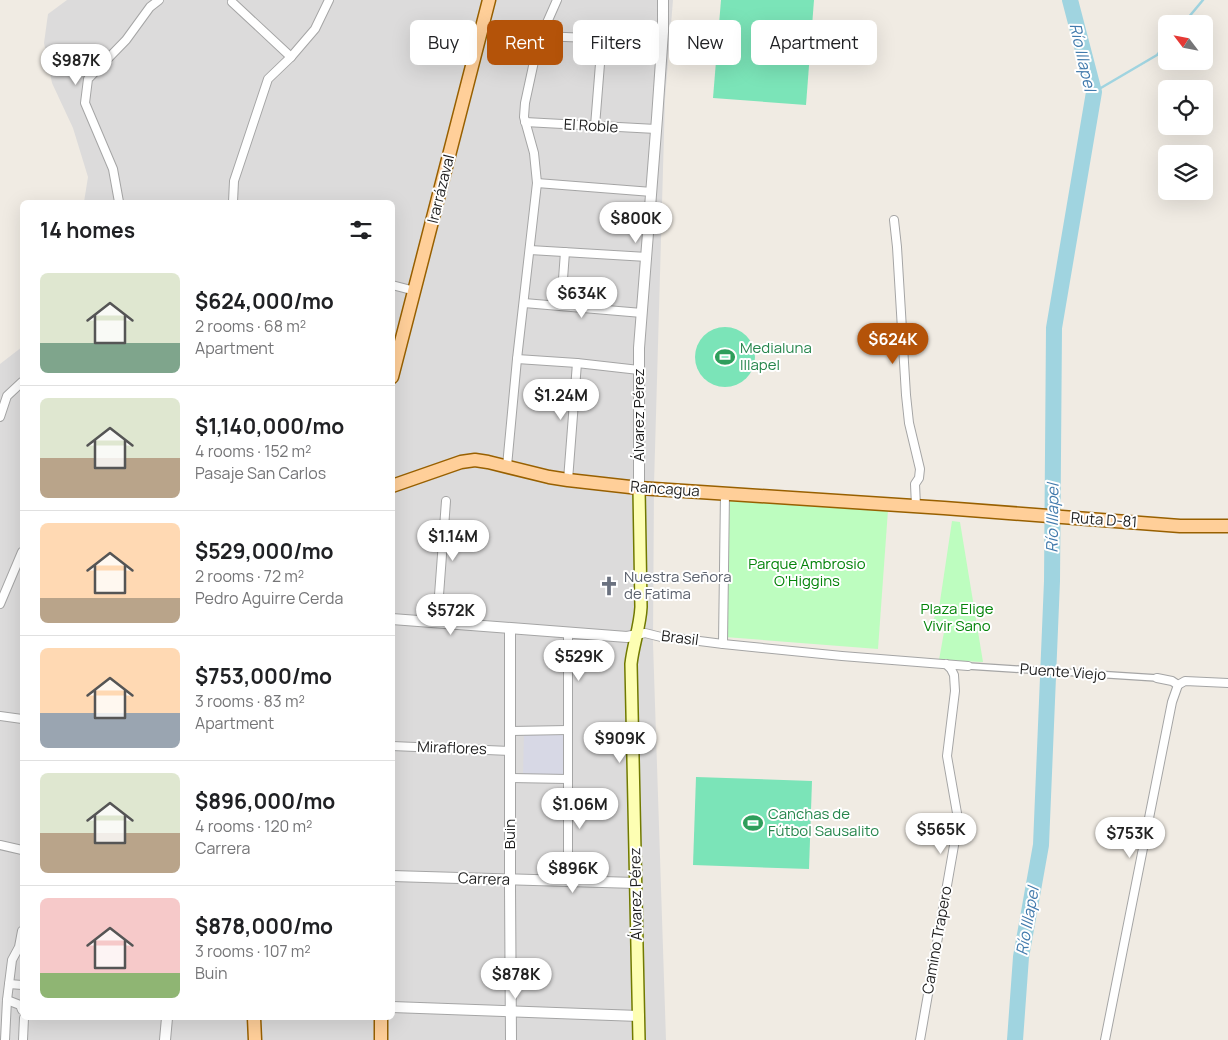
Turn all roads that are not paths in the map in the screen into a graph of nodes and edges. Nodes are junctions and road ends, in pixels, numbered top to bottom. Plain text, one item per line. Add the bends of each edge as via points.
1 (159, 0) edge
2 (329, 0) edge
3 (489, 0) edge
4 (557, 0) edge
5 (663, 0) edge
6 (232, 2) dead end
7 (548, 20) edge
8 (659, 41) edge
9 (662, 41) junction
10 (291, 57) junction
11 (534, 65) edge
12 (600, 65) edge
13 (525, 122) junction
14 (596, 126) junction
15 (656, 129) junction
16 (537, 183) junction
17 (652, 192) junction
18 (119, 200) edge
19 (232, 200) edge
20 (894, 220) dead end
21 (530, 250) junction
22 (565, 252) junction
23 (647, 257) junction
24 (395, 286) edge
25 (415, 291) junction
26 (524, 303) junction
27 (561, 306) junction
28 (642, 313) junction
29 (517, 359) junction
30 (577, 364) junction
31 (395, 366) edge
32 (639, 370) junction
33 (20, 384) edge
34 (0, 416) edge
35 (507, 466) junction
36 (568, 480) junction
37 (395, 485) edge
38 (639, 488) junction
39 (725, 493) junction
40 (446, 501) dead end
41 (916, 506) junction
42 (944, 508) joint
43 (1228, 522) edge
44 (1204, 526) junction
45 (1228, 526) edge
46 (20, 557) edge
47 (0, 604) edge
48 (395, 619) edge
49 (437, 622) junction
50 (510, 629) junction
51 (568, 633) junction
52 (637, 635) junction
53 (723, 644) junction
54 (946, 664) junction
55 (968, 666) joint
56 (1157, 678) joint
57 (1228, 683) edge
58 (1178, 685) junction
59 (0, 716) edge
60 (20, 718) edge
61 (568, 730) junction
62 (511, 731) junction
63 (395, 746) edge
64 (511, 751) junction
65 (511, 778) junction
66 (568, 779) junction
67 (0, 845) edge
68 (20, 850) edge
69 (395, 876) edge
70 (510, 880) junction
71 (568, 882) junction
72 (636, 884) junction
73 (20, 939) edge
74 (18, 947) junction
75 (20, 952) edge
76 (9, 984) junction
77 (20, 985) edge
78 (7, 1000) junction
79 (20, 1005) edge
80 (395, 1006) edge
81 (511, 1012) junction
82 (639, 1016) junction
83 (24, 1020) edge
84 (167, 1020) edge
85 (254, 1020) edge
86 (381, 1020) edge
87 (5, 1040) edge
88 (23, 1040) edge
89 (165, 1040) edge
90 (254, 1040) edge
91 (382, 1040) edge
92 (511, 1040) edge
93 (640, 1040) edge
94 (920, 1040) edge
95 (1105, 1040) edge

1 - 18 street via 88,79 85,102 114,169
2 - 10 street via 315,29
3 - 25 main road, Irarrázaval
4 - 7 street
5 - 9 street, Álvarez Pérez
6 - 10 street
8 - 9 street
9 - 15 street, Álvarez Pérez
10 - 19 street via 268,79 234,181
11 - 13 street via 525,103
12 - 14 street
13 - 14 street, El Roble
13 - 16 street via 534,153
14 - 15 street, El Roble
15 - 17 street, Álvarez Pérez
16 - 17 street
16 - 21 street
17 - 23 street, Álvarez Pérez
20 - 41 street via 906,395 920,470 915,484
21 - 22 street
21 - 26 street
22 - 23 street
22 - 27 street
23 - 28 street, Álvarez Pérez
24 - 25 street
25 - 31 main road, Irarrázaval
26 - 27 street
26 - 29 street
27 - 28 street
28 - 32 street, Álvarez Pérez
29 - 30 street
29 - 35 street
30 - 32 street
30 - 36 street
32 - 38 street, Álvarez Pérez
33 - 34 street via 7,396
35 - 36 main road, Rancagua
35 - 37 main road, Rancagua via 482,461 462,462
36 - 38 main road, Rancagua
38 - 39 main road, Rancagua
38 - 52 main road, Álvarez Pérez via 641,607
39 - 41 main road, Rancagua
39 - 53 street
40 - 49 street
41 - 42 main road, Rancagua
42 - 44 main road, Ruta D-81
43 - 44 main road, Ruta D-81
44 - 45 main road, Ruta D-81
46 - 47 street
48 - 49 street, Brasil
49 - 50 street, Brasil
50 - 51 street, Brasil
50 - 62 street, Buin
51 - 52 street, Brasil
51 - 61 street
52 - 53 street, Brasil
52 - 72 main road, Álvarez Pérez via 632,664
53 - 54 street, Brasil
54 - 55 street, Brasil
54 - 94 street, Camino Trapero via 954,675 955,691 947,756 957,813 956,834
55 - 56 street, Puente Viejo
56 - 58 street
57 - 58 street via 1185,681
58 - 95 street
59 - 60 street
61 - 62 street
61 - 66 street
62 - 64 street, Buin
63 - 64 street, Miraflores
64 - 65 street, Buin
65 - 66 street
65 - 70 street, Buin
66 - 71 street
67 - 68 street
69 - 70 street, Carrera
70 - 71 street, Carrera
70 - 81 street, Buin
71 - 72 street, Carrera
72 - 82 main road, Álvarez Pérez
73 - 74 street
74 - 75 street
74 - 76 street via 12,960
76 - 77 street
76 - 78 street
78 - 79 street
78 - 87 street
80 - 81 street
81 - 82 street
81 - 92 street, Buin
82 - 93 main road, Álvarez Pérez
83 - 88 street
84 - 89 street
85 - 90 main road
86 - 91 main road

